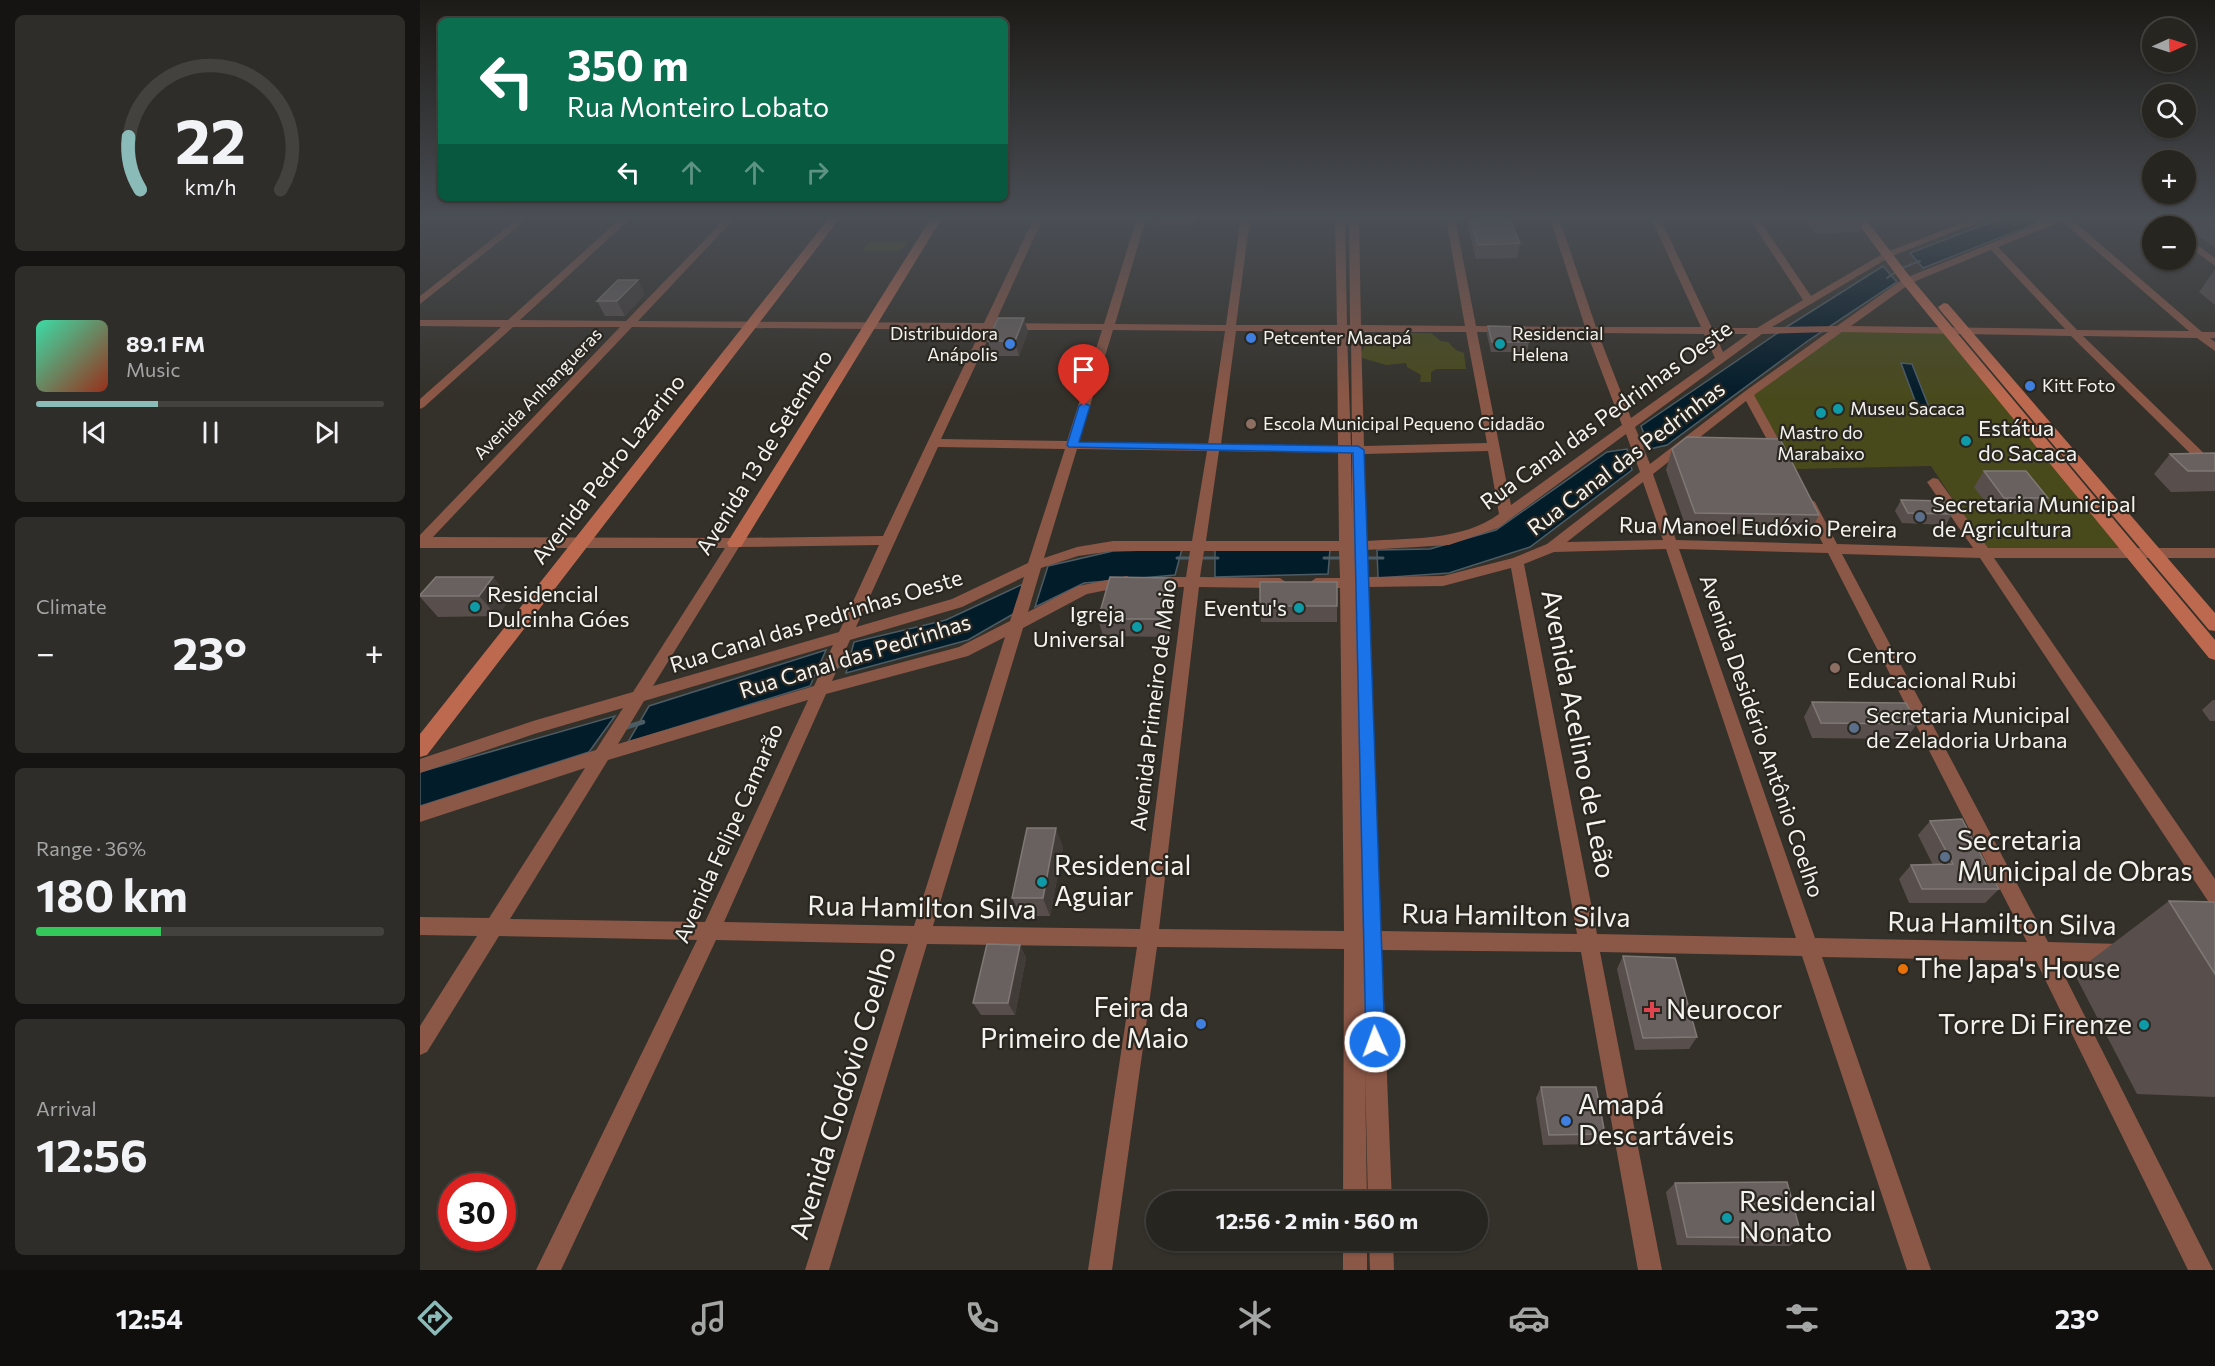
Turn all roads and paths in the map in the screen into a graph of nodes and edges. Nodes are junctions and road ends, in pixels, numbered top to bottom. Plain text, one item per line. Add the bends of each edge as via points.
1 (450, 277) edge
2 (560, 277) edge
3 (675, 277) edge
4 (787, 277) edge
5 (900, 277) edge
6 (1012, 277) edge
7 (1124, 277) edge
8 (1237, 277) edge
9 (1344, 277) edge
10 (1354, 277) edge
11 (1461, 277) edge
12 (1574, 277) edge
13 (1683, 277) edge
14 (1793, 277) edge
15 (1872, 277) edge
16 (1890, 277) edge
17 (1910, 277) edge
18 (1913, 277) edge
19 (2021, 277) edge
20 (2132, 277) edge
21 (420, 301) edge
22 (1809, 301) junction
23 (420, 323) edge
24 (508, 324) junction
25 (629, 325) junction
26 (748, 326) junction
27 (870, 326) junction
28 (989, 327) junction
29 (1108, 327) junction
30 (1230, 328) junction
31 (1350, 328) junction
32 (1591, 329) junction
33 (1707, 329) junction
34 (1834, 329) junction
35 (1470, 330) junction
36 (1948, 330) junction
37 (1965, 330) junction
38 (1759, 331) junction
39 (2073, 332) junction
40 (2199, 334) junction
41 (2215, 334) edge
42 (2215, 348) edge
43 (1721, 359) junction
44 (1748, 394) junction
45 (420, 405) edge
46 (1631, 432) junction
47 (936, 443) junction
48 (1073, 445) junction
49 (1214, 447) junction
50 (1492, 447) junction
51 (1344, 449) junction
52 (1358, 450) junction
53 (1645, 468) junction
54 (1789, 469) edge
55 (2215, 471) edge
56 (2073, 479) junction
57 (2090, 479) junction
58 (1933, 482) dead end
59 (1800, 489) edge
60 (1506, 514) junction
61 (888, 540) junction
62 (420, 543) edge
63 (583, 543) junction
64 (735, 543) junction
65 (1671, 544) junction
66 (1552, 547) junction
67 (1198, 548) junction
68 (1833, 549) junction
69 (1984, 553) junction
70 (2134, 553) junction
71 (2154, 553) junction
72 (2215, 553) edge
73 (1517, 562) junction
74 (1353, 564) junction
75 (1035, 569) junction
76 (1193, 579) junction
77 (1021, 616) junction
78 (2215, 625) edge
79 (843, 641) junction
80 (2215, 653) edge
81 (822, 685) junction
82 (634, 703) junction
83 (607, 748) junction
84 (420, 749) edge
85 (420, 766) edge
86 (420, 814) edge
87 (2215, 896) edge
88 (420, 926) edge
89 (494, 927) junction
90 (711, 931) junction
91 (920, 935) junction
92 (1148, 938) junction
93 (1363, 940) junction
94 (1588, 943) junction
95 (1809, 948) junction
96 (2042, 951) junction
97 (2134, 953) dead end
98 (420, 1045) edge
99 (1355, 1191) edge
100 (1379, 1191) edge
101 (1355, 1251) edge
102 (1382, 1251) edge
103 (548, 1270) edge
104 (817, 1270) edge
105 (1100, 1270) edge
106 (1355, 1270) edge
107 (1382, 1270) edge
108 (1650, 1270) edge
109 (1919, 1270) edge
110 (2201, 1270) edge

1 - 21 street
2 - 24 street
3 - 25 street, Avenida Anhangueras
4 - 26 street, Avenida Pedro Lazarino
5 - 27 street, Avenida 13 de Setembro
6 - 28 street, Avenida Felipe Camarão
7 - 29 street
8 - 30 street, Avenida Primeiro de Maio
9 - 31 street
10 - 31 street
11 - 35 street
12 - 32 street, Avenida Desidério Antônio Coelho
13 - 33 street
14 - 22 street
15 - 22 street, Rua Canal das Pedrinhas Oeste
16 - 34 street, Rua Canal das Pedrinhas
17 - 36 street
18 - 37 street
19 - 39 street
20 - 40 street
22 - 38 street, Rua Canal das Pedrinhas Oeste
23 - 24 street
24 - 25 street
24 - 45 street
25 - 26 street
25 - 62 street, Avenida Anhangueras
26 - 27 street
26 - 63 street, Avenida Pedro Lazarino
27 - 28 street
27 - 64 street, Avenida 13 de Setembro
28 - 29 street
28 - 47 street, Avenida Felipe Camarão
29 - 30 street
29 - 48 street
30 - 31 street
30 - 49 street, Avenida Primeiro de Maio
31 - 35 street
31 - 51 street
31 - 52 street
32 - 33 street
32 - 35 street
32 - 46 street, Avenida Desidério Antônio Coelho
33 - 38 street
33 - 43 street
34 - 36 street
34 - 38 street
34 - 44 street, Rua Canal das Pedrinhas
35 - 50 street
36 - 37 street
36 - 56 street
37 - 39 street
37 - 57 street
38 - 43 street, Rua Canal das Pedrinhas Oeste
39 - 40 street
39 - 55 street
40 - 41 street
40 - 42 street
43 - 46 street, Rua Canal das Pedrinhas Oeste
44 - 53 street, Rua Canal das Pedrinhas
44 - 54 street
46 - 53 street, Avenida Desidério Antônio Coelho
46 - 60 street, Rua Canal das Pedrinhas Oeste
47 - 48 street
47 - 61 street, Avenida Felipe Camarão
48 - 49 street
48 - 75 street
49 - 51 street
49 - 67 street, Avenida Primeiro de Maio
50 - 52 street
50 - 60 street
51 - 52 street
51 - 74 street
52 - 74 street
53 - 65 street, Avenida Desidério Antônio Coelho
53 - 66 street, Rua Canal das Pedrinhas
56 - 57 street
56 - 70 street
57 - 71 street
58 - 69 street
59 - 68 street
60 - 74 street, Rua Canal das Pedrinhas Oeste via 1493,525 1449,540
61 - 64 street
61 - 79 street, Avenida Felipe Camarão
62 - 63 street
63 - 64 street
63 - 84 street, Avenida Pedro Lazarino
64 - 82 street, Avenida 13 de Setembro
65 - 66 street, Rua Manoel Eudóxio Pereira
65 - 68 street, Rua Manoel Eudóxio Pereira
65 - 95 street, Avenida Desidério Antônio Coelho
66 - 73 street, Rua Canal das Pedrinhas
67 - 74 street, Rua Canal das Pedrinhas Oeste
67 - 75 street, Rua Canal das Pedrinhas Oeste via 1113,546 1077,552
67 - 76 street, Avenida Primeiro de Maio
68 - 69 street, Rua Manoel Eudóxio Pereira
68 - 96 street
69 - 70 street, Rua Manoel Eudóxio Pereira
69 - 87 street
70 - 71 street, Rua Manoel Eudóxio Pereira
70 - 80 street
71 - 72 street, Rua Manoel Eudóxio Pereira
71 - 78 street
73 - 74 street, Rua Canal das Pedrinhas via 1443,581
73 - 94 street, Avenida Acelino de Leão
74 - 76 street, Rua Canal das Pedrinhas
74 - 93 street
75 - 77 street, Avenida Clodóvio Coelho
75 - 79 street, Rua Canal das Pedrinhas Oeste via 957,603
76 - 77 street, Rua Canal das Pedrinhas via 1125,581 1083,590
76 - 92 street, Avenida Primeiro de Maio
77 - 81 street, Rua Canal das Pedrinhas via 963,652
77 - 91 street, Avenida Clodóvio Coelho
79 - 81 street, Avenida Felipe Camarão
79 - 82 street, Rua Canal das Pedrinhas Oeste
81 - 83 street, Rua Canal das Pedrinhas
81 - 90 street, Avenida Felipe Camarão
82 - 83 street, Avenida 13 de Setembro
82 - 85 street
83 - 86 street, Rua Canal das Pedrinhas
83 - 89 street
88 - 89 street, Rua Hamilton Silva
89 - 90 street, Rua Hamilton Silva
89 - 98 street
90 - 91 street, Rua Hamilton Silva
90 - 103 street, Avenida Felipe Camarão
91 - 92 street, Rua Hamilton Silva
91 - 104 street, Avenida Clodóvio Coelho
92 - 93 street, Rua Hamilton Silva
92 - 105 street, Avenida Primeiro de Maio
93 - 94 street, Rua Hamilton Silva
93 - 99 street
93 - 100 street
94 - 95 street, Rua Hamilton Silva
94 - 108 street, Avenida Acelino de Leão
95 - 96 street, Rua Hamilton Silva
95 - 109 street, Avenida Desidério Antônio Coelho
96 - 97 street, Rua Hamilton Silva
96 - 110 street
101 - 106 street
102 - 107 street

